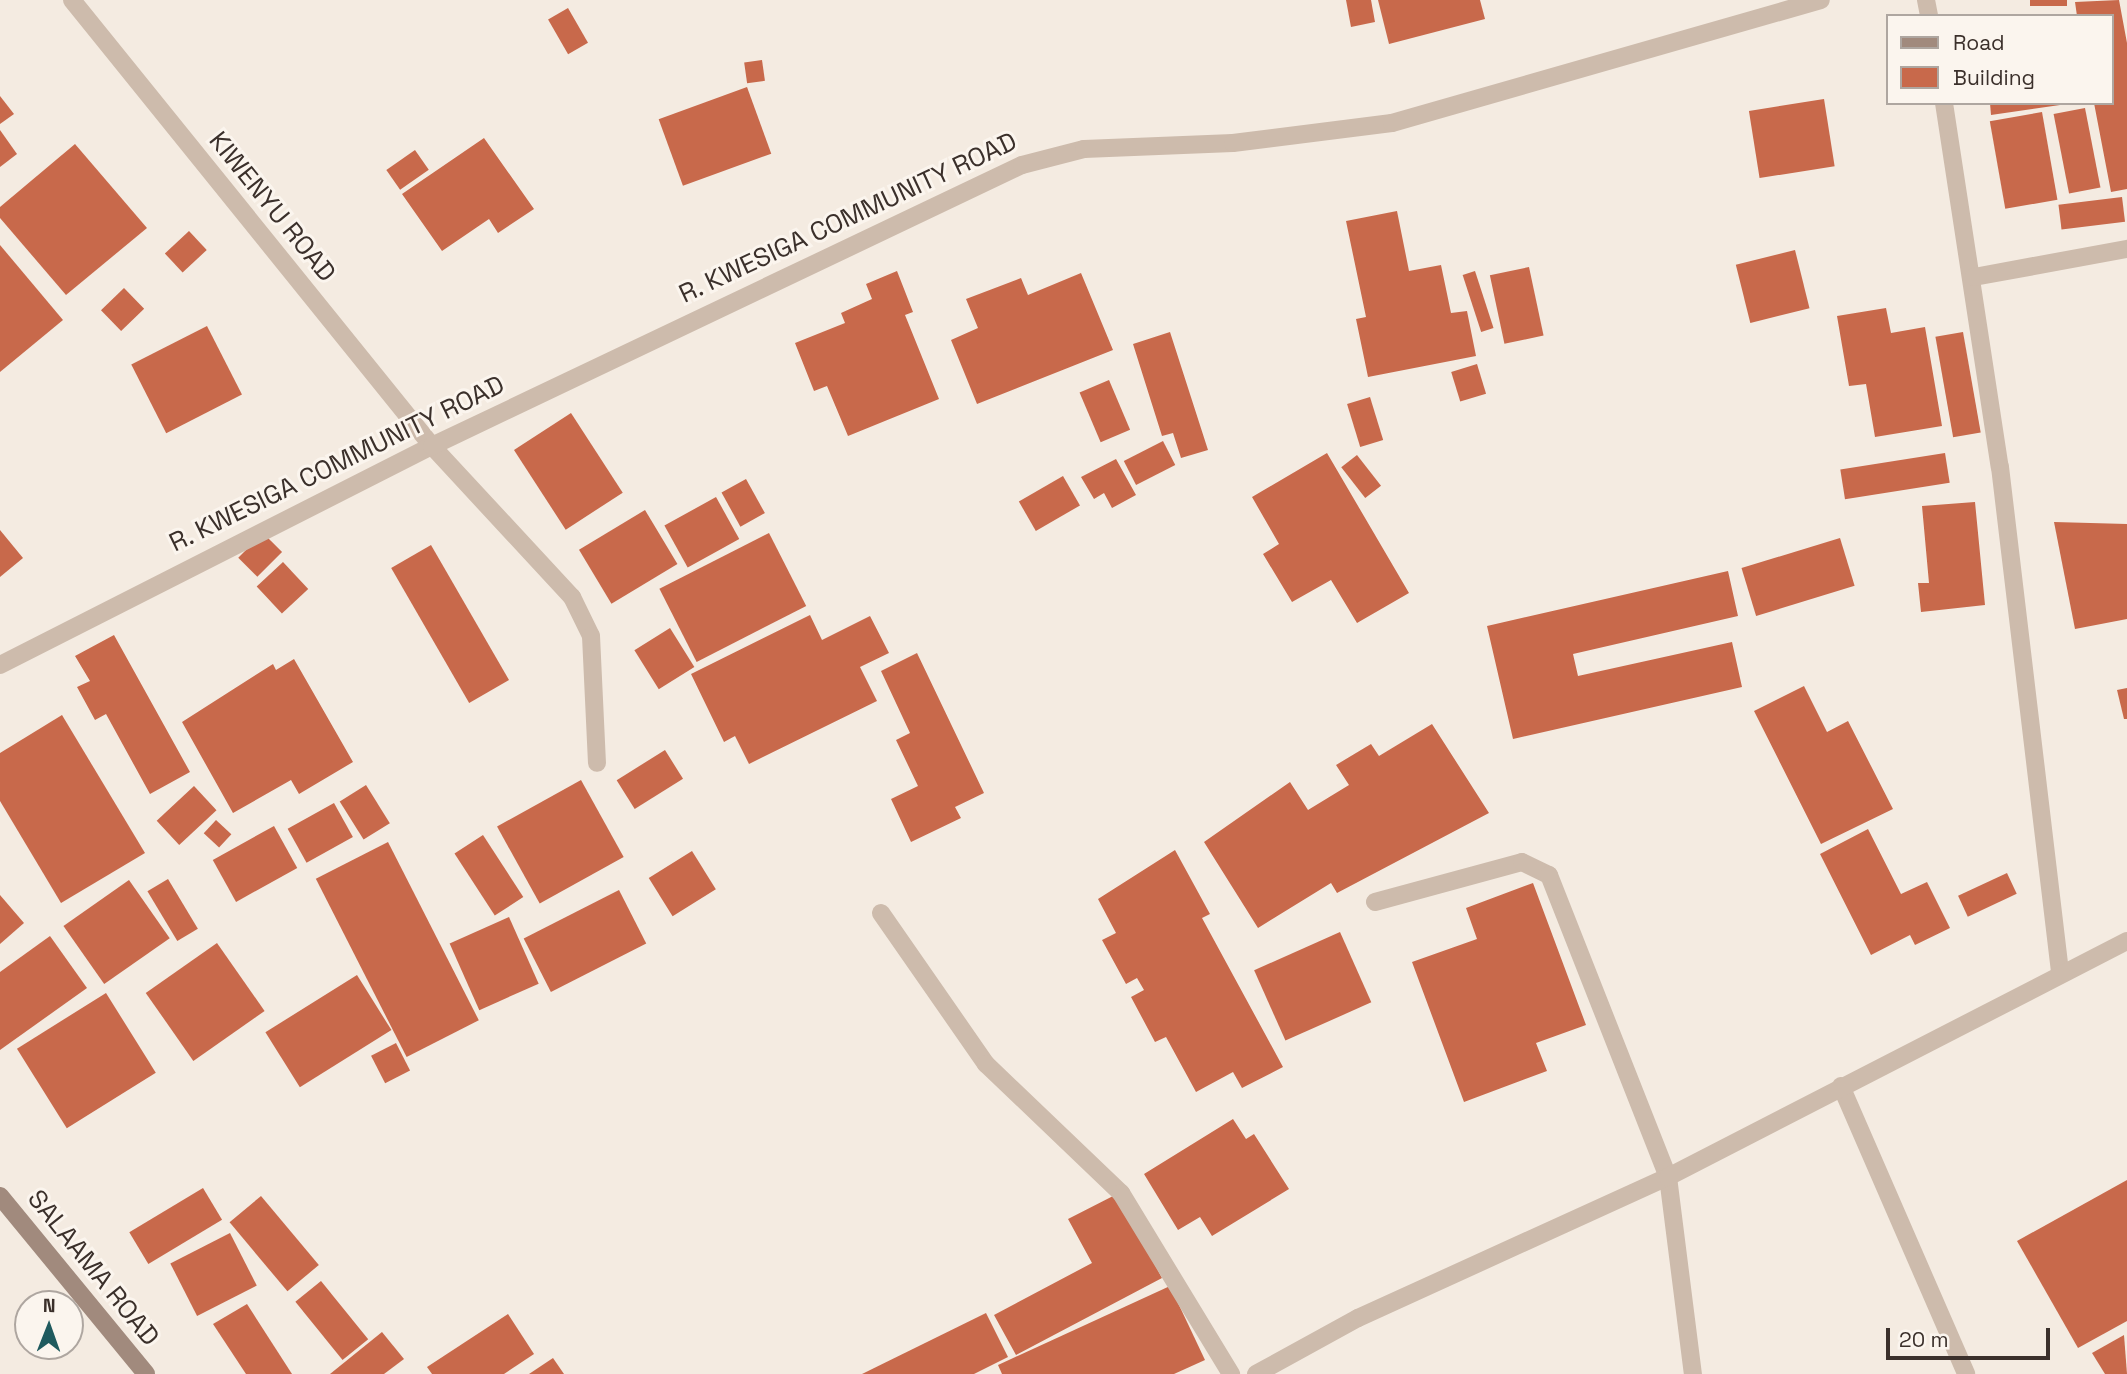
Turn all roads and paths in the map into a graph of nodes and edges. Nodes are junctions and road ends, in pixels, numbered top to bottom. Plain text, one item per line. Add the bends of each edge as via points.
1 (72, 0) edge
2 (1821, 0) edge
3 (1944, 105) edge
4 (2127, 249) edge
5 (1974, 277) junction
6 (432, 446) junction
7 (0, 665) edge
8 (597, 763) dead end
9 (1375, 902) dead end
10 (881, 913) dead end
11 (2127, 942) edge
12 (2060, 972) junction
13 (1841, 1086) junction
14 (1668, 1177) junction
15 (0, 1196) edge
16 (146, 1374) edge
17 (1231, 1374) edge
18 (1256, 1374) edge
19 (1693, 1374) edge
20 (1966, 1374) edge

1 - 6 street, KIWENYU ROAD
2 - 6 street, R. KWESIGA COMMUNITY ROAD via 1392,124 1272,140 1048,156 957,191
3 - 5 street
4 - 5 street
5 - 12 street
6 - 7 street, R. KWESIGA COMMUNITY ROAD
6 - 8 street, KIWENYU ROAD via 572,597 591,636
9 - 14 street via 1522,862 1549,875
10 - 17 street via 986,1064 1121,1193
11 - 12 street
12 - 13 street
13 - 14 street
13 - 20 street
14 - 18 street via 1358,1318
14 - 19 street
15 - 16 main road, SALAAMA ROAD

